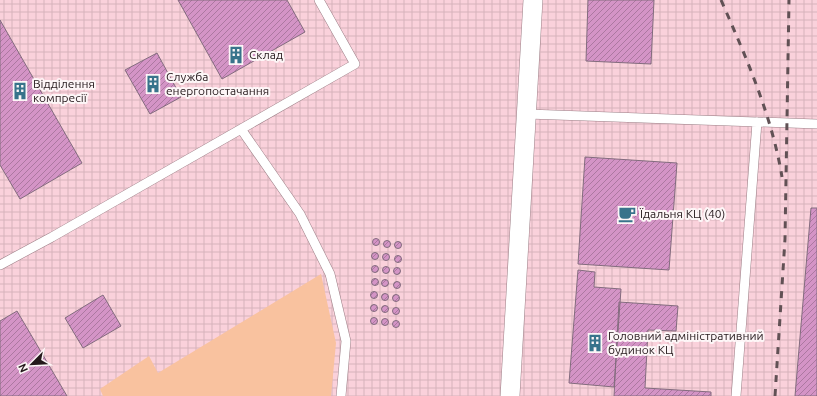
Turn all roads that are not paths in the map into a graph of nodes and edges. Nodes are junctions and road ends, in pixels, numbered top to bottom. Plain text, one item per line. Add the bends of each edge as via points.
1 (319, 0) edge
2 (533, 0) edge
3 (527, 114) junction
4 (757, 122) junction
5 (817, 124) edge
6 (241, 129) junction
7 (0, 265) edge
8 (341, 396) edge
9 (510, 396) edge
10 (736, 396) edge

1 - 6 lane via 355,64
2 - 3 street
3 - 4 lane
3 - 9 street
4 - 5 lane
4 - 10 lane
6 - 7 lane
6 - 8 lane via 300,214 330,274 346,341

